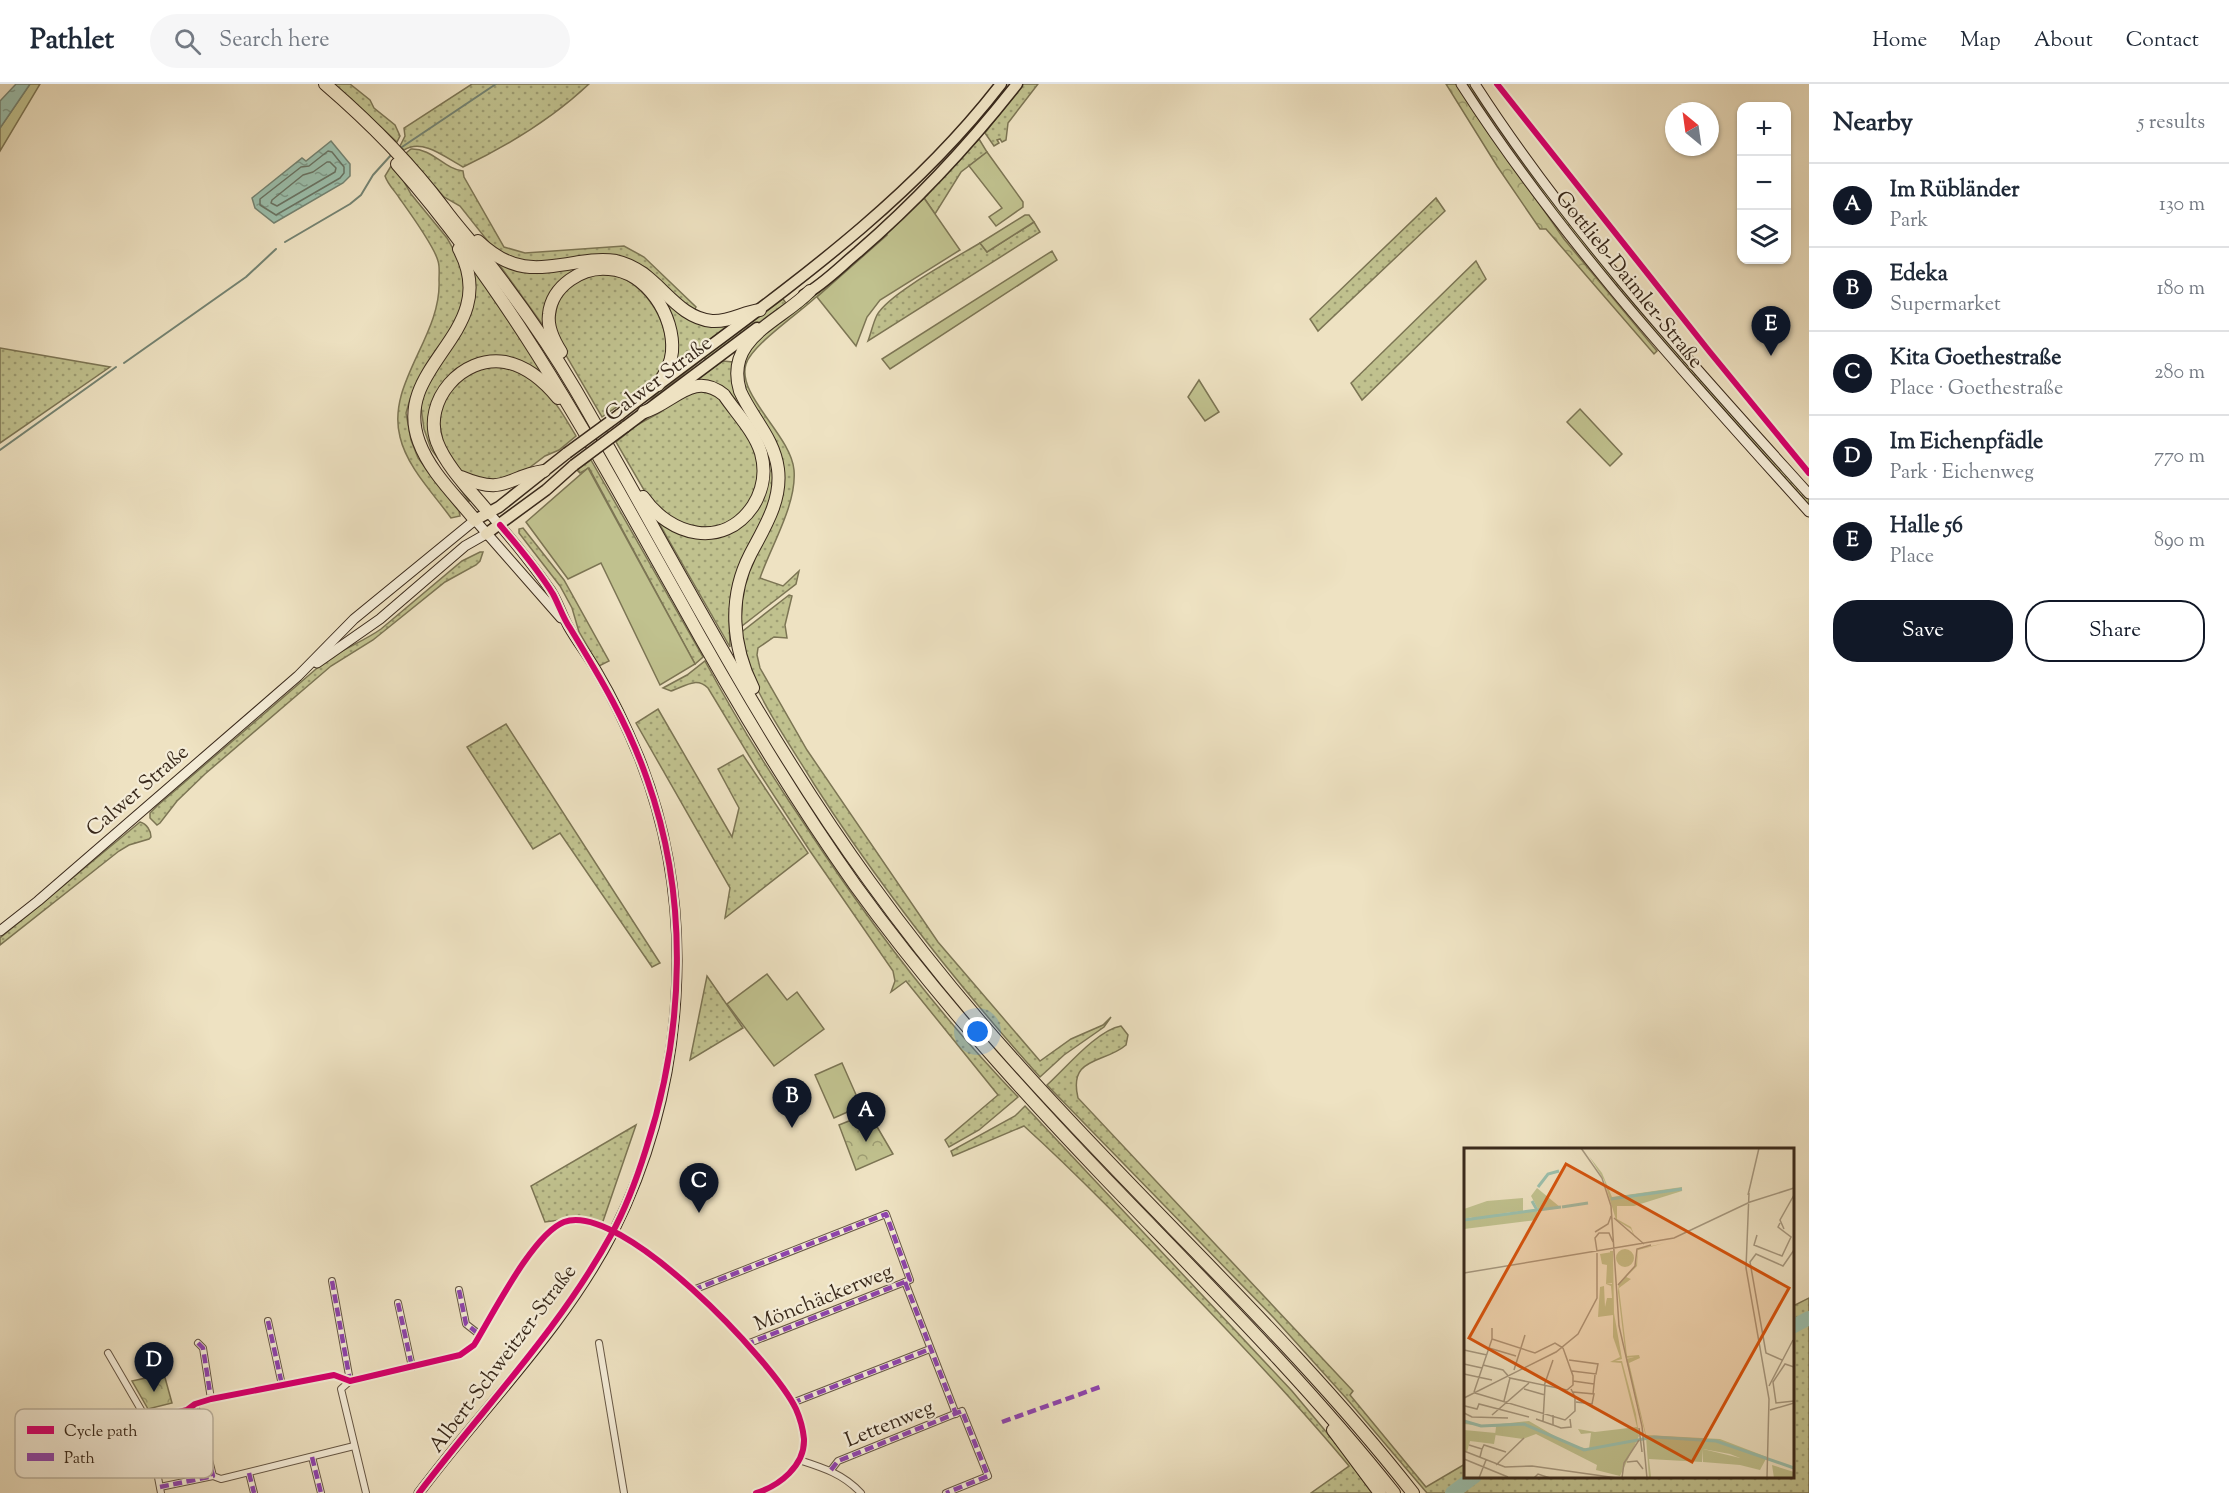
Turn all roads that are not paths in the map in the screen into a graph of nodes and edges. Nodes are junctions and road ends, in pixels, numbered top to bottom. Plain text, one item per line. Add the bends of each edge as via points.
1 (314, 84) edge
2 (326, 84) edge
3 (1001, 84) edge
4 (1017, 84) edge
5 (1461, 84) edge
6 (1475, 84) edge
7 (1497, 84) edge
8 (382, 142) junction
9 (405, 168) junction
10 (436, 196) junction
11 (445, 222) junction
12 (810, 291) junction
13 (760, 310) junction
14 (658, 385) junction
15 (575, 389) junction
16 (644, 412) junction
17 (605, 468) junction
18 (544, 471) junction
19 (1809, 473) edge
20 (624, 475) junction
21 (460, 477) junction
22 (1809, 494) edge
23 (1809, 512) edge
24 (489, 513) junction
25 (475, 520) junction
26 (500, 525) junction
27 (486, 534) junction
28 (568, 626) junction
29 (298, 676) junction
30 (766, 723) junction
31 (0, 931) edge
32 (613, 1231) junction
33 (332, 1281) dead end
34 (908, 1281) junction
35 (459, 1290) dead end
36 (693, 1290) junction
37 (399, 1303) dead end
38 (268, 1321) dead end
39 (480, 1335) junction
40 (198, 1343) dead end
41 (598, 1343) dead end
42 (747, 1344) junction
43 (930, 1349) junction
44 (108, 1353) dead end
45 (412, 1367) junction
46 (1292, 1373) junction
47 (350, 1381) junction
48 (282, 1385) junction
49 (211, 1399) junction
50 (792, 1403) junction
51 (195, 1404) junction
52 (141, 1409) edge
53 (188, 1409) edge
54 (196, 1409) edge
55 (959, 1413) junction
56 (354, 1446) junction
57 (312, 1457) junction
58 (800, 1460) junction
59 (831, 1470) junction
60 (249, 1473) junction
61 (213, 1476) edge
62 (205, 1478) edge
63 (160, 1490) edge
64 (254, 1493) edge
65 (321, 1493) edge
66 (366, 1493) edge
67 (419, 1493) edge
68 (624, 1493) edge
69 (756, 1493) edge
70 (861, 1493) edge
71 (946, 1493) edge
72 (1380, 1493) edge
73 (1394, 1493) edge
74 (1413, 1493) edge

1 - 8 highway
2 - 8 highway
3 - 13 main road, Calwer Straße via 926,170 831,255
4 - 12 main road, Calwer Straße via 926,189
5 - 23 main road, Gottlieb-Daimler-Straße via 1518,168 1587,258 1677,366
6 - 22 main road, Gottlieb-Daimler-Straße via 1546,187 1622,284
7 - 19 street
8 - 9 highway
9 - 10 highway
9 - 11 highway
10 - 13 highway via 488,250 515,266 619,262 649,276 676,303 699,318 727,320
10 - 15 highway via 507,289
11 - 17 highway via 497,292
11 - 25 highway via 444,228 465,263 469,301 461,323 428,372 414,417 426,458
12 - 16 main road, Calwer Straße
12 - 30 highway via 747,342 737,362 740,391 771,443 778,468 773,509 743,570 734,618 741,661
13 - 14 main road, Calwer Straße
14 - 15 highway via 672,353 672,335 663,310 639,281 615,270 599,269 584,271 568,282 557,293 548,315 553,340 574,375
14 - 18 main road, Calwer Straße, bridge
15 - 20 highway
16 - 20 highway via 692,386 718,390 756,441 761,453 762,488 749,511 731,527 715,533 698,533 664,520
16 - 26 main road, Calwer Straße, bridge
17 - 21 highway via 595,461 545,382 506,362 488,362 458,376 442,393 436,408 437,443
17 - 46 highway via 777,768 905,951 1032,1101
18 - 21 highway via 494,486
18 - 24 main road, Calwer Straße
20 - 30 highway
21 - 24 highway
24 - 25 main road, Calwer Straße
24 - 26 main road
25 - 27 main road
25 - 29 main road, Calwer Straße via 354,619
26 - 27 main road, Calwer Straße
26 - 28 main road via 552,594
27 - 28 main road
27 - 29 main road, Calwer Straße via 465,546 364,631
28 - 32 main road, Albert-Schweitzer-Straße via 599,674 648,781 674,908 677,983 669,1058 652,1131 631,1194
29 - 31 main road, Calwer Straße
30 - 74 highway via 854,860 964,1004 1285,1345
32 - 36 street
32 - 39 street via 574,1219 548,1231 534,1245
32 - 67 main road, Albert-Schweitzer-Straße via 549,1332
33 - 47 street
34 - 36 street via 886,1214
34 - 42 street, Mönchäckerweg
34 - 43 street
35 - 39 street via 466,1324
36 - 42 street
37 - 45 street
38 - 48 street
39 - 45 street via 460,1355
40 - 49 street
41 - 68 street
42 - 50 street
43 - 50 street
43 - 55 street
44 - 52 street
45 - 47 street
46 - 72 highway
46 - 73 highway
47 - 48 street via 334,1375
47 - 56 street via 341,1389
48 - 49 street
49 - 51 street
50 - 58 street via 804,1441
51 - 53 street
51 - 54 street
55 - 59 street, Lettenweg via 838,1461
55 - 71 street via 988,1476
56 - 57 street
56 - 66 street
57 - 60 street
57 - 65 street
58 - 59 street
58 - 69 street via 785,1477
59 - 70 street
60 - 61 street via 221,1479
60 - 64 street
62 - 63 street

